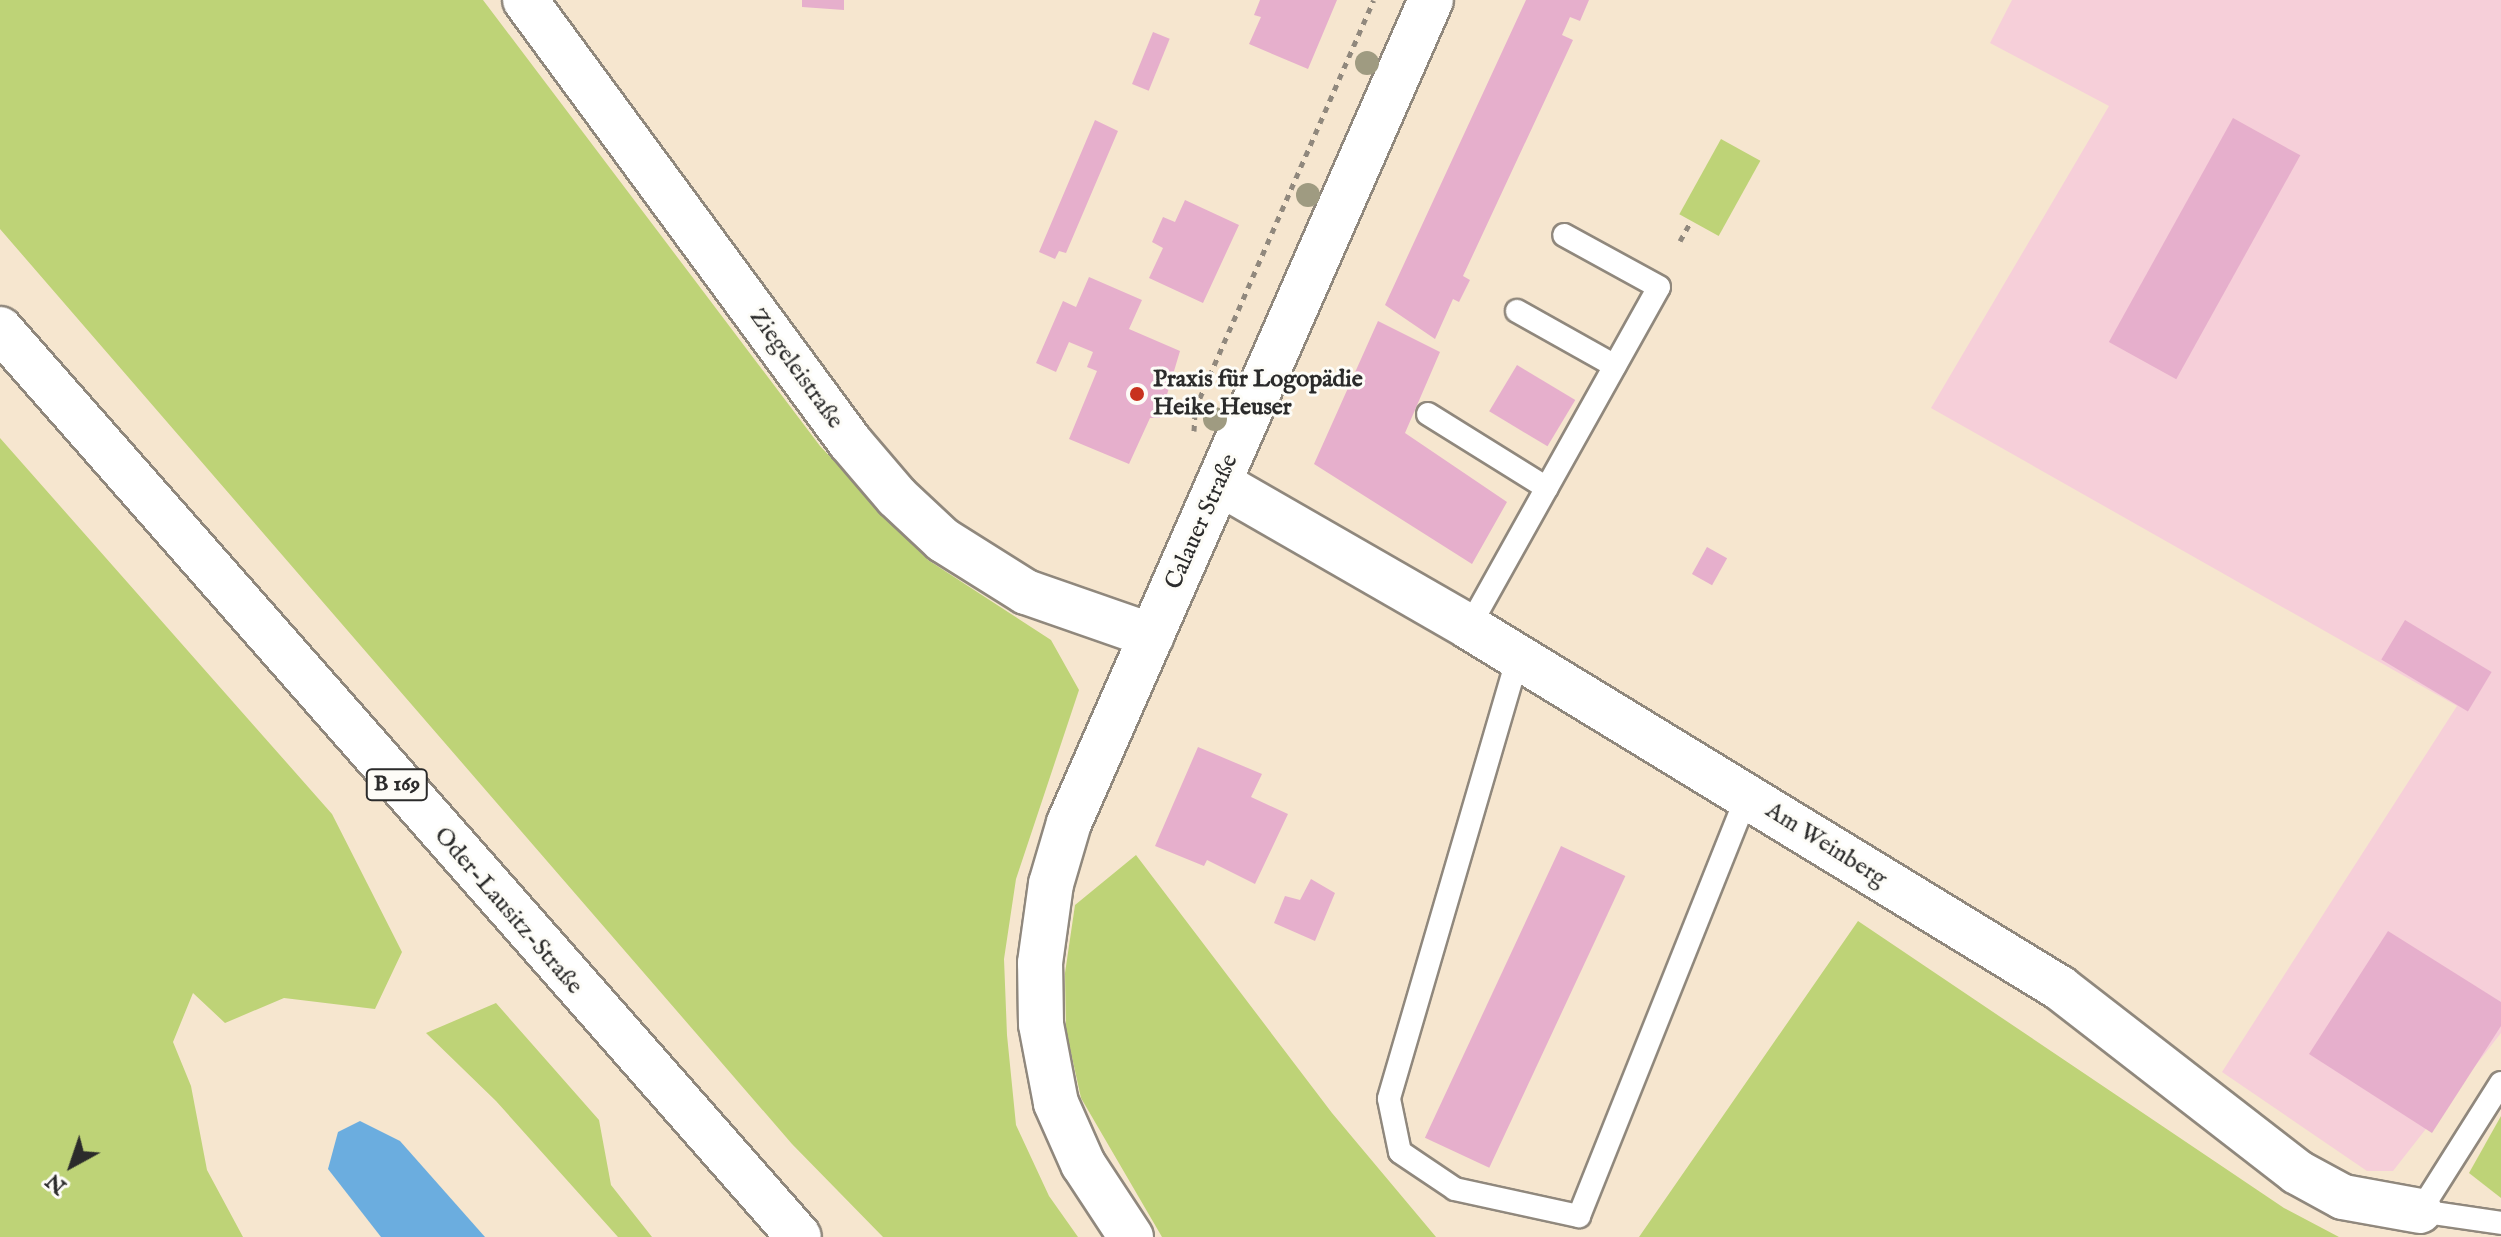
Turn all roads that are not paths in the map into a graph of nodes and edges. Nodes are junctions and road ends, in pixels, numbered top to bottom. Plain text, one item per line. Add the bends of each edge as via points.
1 (525, 0) edge
2 (1420, 3) edge
3 (1564, 235) dead end
4 (1517, 311) dead end
5 (0, 329) edge
6 (1615, 366) junction
7 (1428, 414) dead end
8 (1219, 483) junction
9 (1547, 488) junction
10 (1469, 627) junction
11 (1152, 636) junction
12 (1518, 657) junction
13 (1747, 796) junction
14 (2501, 1083) edge
15 (2420, 1211) junction
16 (2501, 1223) edge
17 (799, 1237) edge
18 (1131, 1237) edge

1 - 11 main road, Ziegeleistraße via 850,442 897,497 943,540 1026,592
2 - 8 main road, Calauer Straße
3 - 6 lane via 1659,287
4 - 6 lane
5 - 17 main road, Oder-Lausitz-Straße / B 169
6 - 9 lane
7 - 9 lane
8 - 10 main road, Am Weinberg
8 - 11 main road, Calauer Straße
9 - 10 lane
10 - 12 main road, Am Weinberg
11 - 18 main road, Calauer Straße via 1069,823 1051,884 1040,963 1041,1024 1056,1103 1083,1164
12 - 13 main road, Am Weinberg
12 - 13 lane via 1389,1099 1400,1152 1455,1189 1579,1216
13 - 15 main road, Am Weinberg via 2060,988 2297,1172 2343,1197
14 - 15 lane
15 - 16 lane

